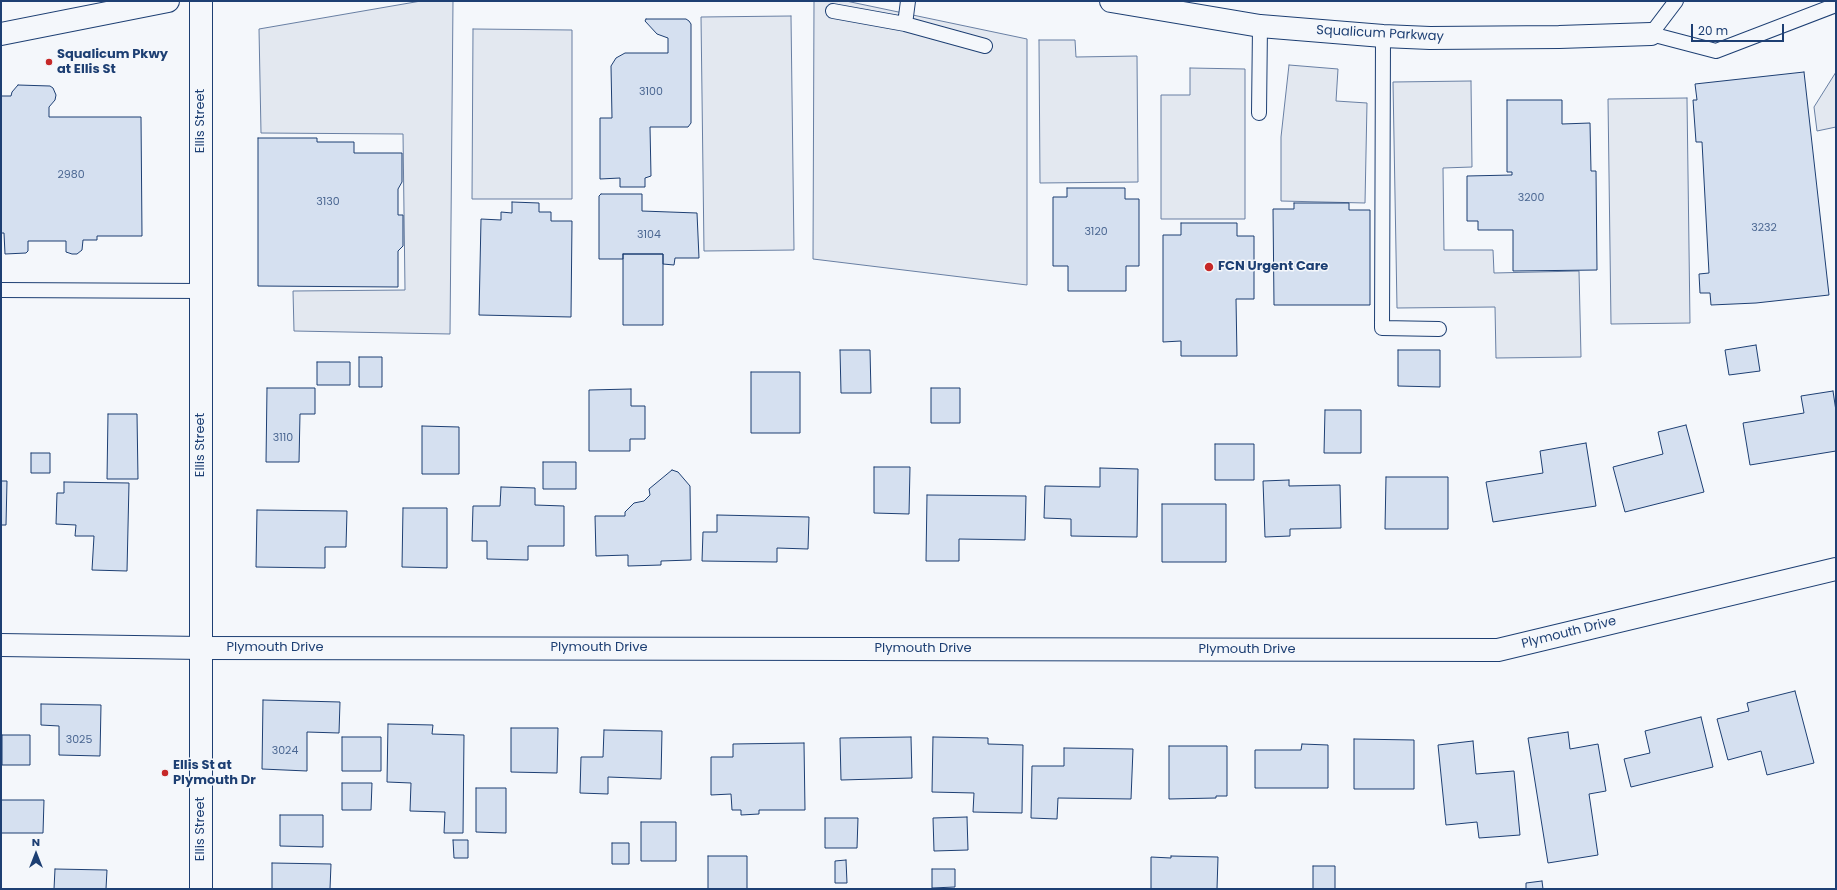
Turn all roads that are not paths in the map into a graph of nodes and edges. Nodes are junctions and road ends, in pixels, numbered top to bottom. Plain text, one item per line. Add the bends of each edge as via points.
1 (168, 1) edge
2 (202, 1) edge
3 (908, 1) edge
4 (1110, 1) edge
5 (1676, 1) edge
6 (1836, 5) edge
7 (833, 11) dead end
8 (905, 24) junction
9 (1260, 26) junction
10 (1, 34) edge
11 (1651, 34) junction
12 (1383, 36) junction
13 (985, 46) dead end
14 (1259, 113) dead end
15 (1, 290) edge
16 (202, 291) junction
17 (1439, 329) dead end
18 (1836, 569) edge
19 (1, 645) edge
20 (201, 648) junction
21 (201, 889) edge

1 - 10 street
2 - 16 street, Ellis Street
3 - 8 lane
4 - 9 street, Squalicum Parkway
5 - 11 lane
6 - 11 lane via 1716,51
7 - 8 lane
8 - 13 lane
9 - 12 street, Squalicum Parkway
9 - 14 lane
11 - 12 street, Squalicum Parkway via 1460,38
12 - 17 lane via 1382,328
15 - 16 lane
16 - 20 street, Ellis Street
18 - 20 street, Plymouth Drive via 1498,650
19 - 20 street, Plymouth Drive
20 - 21 street, Ellis Street

